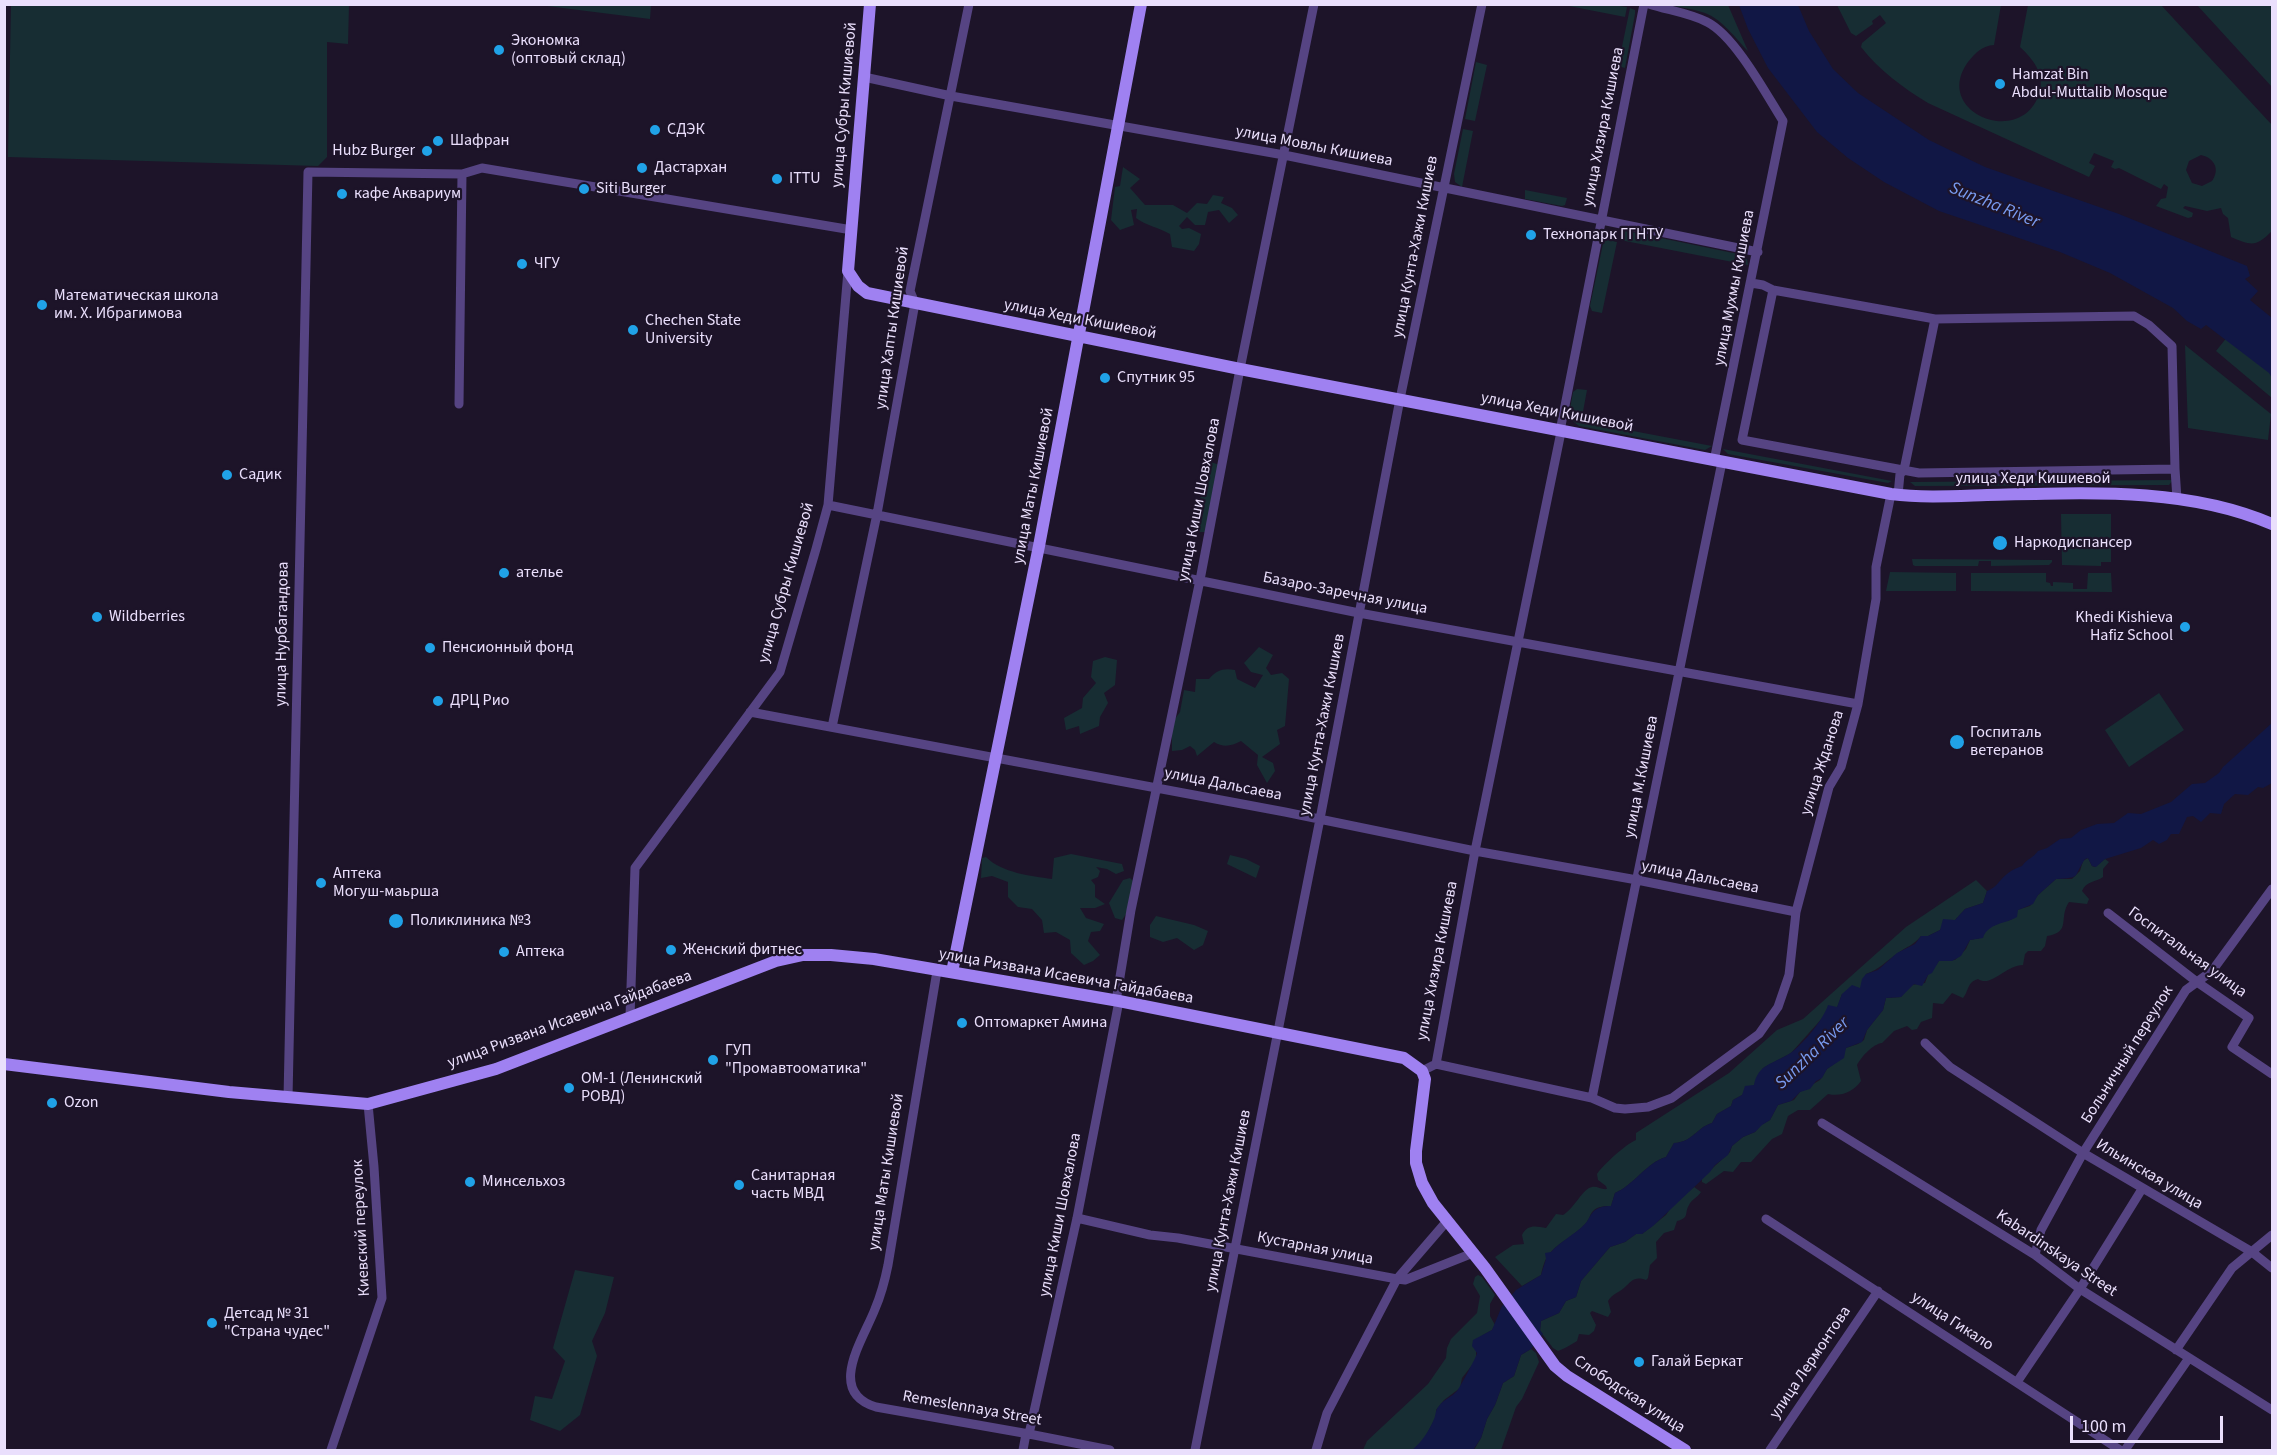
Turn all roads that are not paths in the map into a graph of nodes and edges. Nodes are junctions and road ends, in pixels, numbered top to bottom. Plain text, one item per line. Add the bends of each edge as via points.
1 (870, 4) edge
2 (969, 4) edge
3 (1141, 4) edge
4 (1314, 4) edge
5 (1482, 4) edge
6 (1647, 4) edge
7 (864, 77) junction
8 (951, 96) junction
9 (1118, 126) junction
10 (1284, 155) junction
11 (462, 174) junction
12 (1444, 188) junction
13 (1602, 220) junction
14 (852, 230) junction
15 (1758, 252) junction
16 (848, 271) junction
17 (1751, 283) junction
18 (1773, 290) junction
19 (915, 303) junction
20 (1935, 319) junction
21 (1077, 337) junction
22 (1240, 369) junction
23 (1400, 399) junction
24 (459, 404) dead end
25 (1561, 432) junction
26 (1718, 461) junction
27 (2175, 469) junction
28 (1904, 470) junction
29 (1894, 494) junction
30 (2177, 499) junction
31 (828, 505) junction
32 (877, 514) junction
33 (2272, 524) edge
34 (1039, 546) junction
35 (1200, 580) junction
36 (1359, 613) junction
37 (1517, 642) junction
38 (1679, 673) junction
39 (1857, 705) junction
40 (750, 712) junction
41 (832, 727) junction
42 (996, 760) junction
43 (1156, 788) junction
44 (1320, 819) junction
45 (1475, 851) junction
46 (1637, 880) junction
47 (2272, 889) edge
48 (1796, 912) junction
49 (2108, 913) dead end
50 (937, 971) junction
51 (952, 972) junction
52 (2197, 982) junction
53 (1117, 1001) junction
54 (630, 1017) junction
55 (1277, 1033) junction
56 (1925, 1043) dead end
57 (4, 1064) edge
58 (1436, 1064) junction
59 (1422, 1071) junction
60 (2272, 1074) edge
61 (288, 1097) junction
62 (1592, 1098) junction
63 (368, 1104) junction
64 (1822, 1123) dead end
65 (2083, 1153) junction
66 (2142, 1189) junction
67 (1077, 1218) junction
68 (1766, 1219) dead end
69 (1447, 1221) junction
70 (2272, 1235) edge
71 (1235, 1249) junction
72 (2252, 1252) junction
73 (1473, 1253) junction
74 (2035, 1256) junction
75 (2272, 1268) edge
76 (1397, 1280) junction
77 (2080, 1289) junction
78 (1878, 1292) junction
79 (2176, 1350) junction
80 (2189, 1358) junction
81 (850, 1372) joint
82 (2017, 1382) junction
83 (2272, 1410) edge
84 (1028, 1434) junction
85 (331, 1450) edge
86 (1023, 1450) edge
87 (1110, 1450) edge
88 (1195, 1450) edge
89 (1316, 1450) edge
90 (1685, 1450) edge
91 (1770, 1450) edge
92 (2120, 1450) edge
93 (2125, 1450) edge

1 - 7 street, улица Субры Кишиевой
2 - 8 street, улица Хапты Кишиевой
3 - 9 street, улица Маты Кишиевой
4 - 10 street, улица Киши Шовхалова
5 - 12 street, улица Кунта-Хажи Кишиев
6 - 13 street, улица Хизира Кишиева
6 - 15 street, улица Мухмы Кишиева via 1709,22 1726,36 1783,121
7 - 8 street, улица Мовлы Кишиева
7 - 14 street, улица Субры Кишиевой
8 - 9 street, улица Мовлы Кишиева
8 - 19 street, улица Хапты Кишиевой via 910,291
9 - 10 street, улица Мовлы Кишиева
9 - 21 street, улица Маты Кишиевой
10 - 12 street, улица Мовлы Кишиева
10 - 22 street, улица Киши Шовхалова
11 - 14 street via 482,168
11 - 24 street
11 - 61 street, улица Нурбагандова via 308,172
12 - 13 street, улица Мовлы Кишиева
12 - 23 street, улица Кунта-Хажи Кишиев
13 - 15 street, улица Мовлы Кишиева
13 - 25 street, улица Хизира Кишиева
14 - 16 street, улица Субры Кишиевой
15 - 17 street, улица Мухмы Кишиева
16 - 19 street, улица Хеди Кишиевой via 867,293
16 - 31 street, улица Субры Кишиевой
17 - 18 street
17 - 26 street, улица Мухмы Кишиева
18 - 20 street
18 - 28 street via 1742,440
19 - 21 street, улица Хеди Кишиевой
19 - 32 street, улица Хапты Кишиевой
20 - 27 street via 2134,316 2149,325 2172,346
20 - 28 street, улица Жданова
21 - 22 street, улица Хеди Кишиевой
21 - 34 street, улица Маты Кишиевой
22 - 23 street, улица Хеди Кишиевой
22 - 35 street, улица Киши Шовхалова
23 - 25 street, улица Хеди Кишиевой
23 - 36 street, улица Кунта-Хажи Кишиев
25 - 26 street, улица Хеди Кишиевой
25 - 37 street, улица Хизира Кишиева
26 - 29 street, улица Хеди Кишиевой
26 - 38 street, улица М.Кишиева
27 - 28 street via 1919,473
27 - 30 street
28 - 29 street, улица Жданова
29 - 30 street, улица Хеди Кишиевой via 2123,495
29 - 39 street, улица Жданова via 1876,567 1875,599
30 - 33 street, улица Хеди Кишиевой via 2214,505
31 - 32 street, Базаро-Заречная улица
31 - 40 street, улица Субры Кишиевой via 780,672
32 - 34 street, Базаро-Заречная улица
32 - 41 street, улица Хапты Кишиевой
34 - 35 street, Базаро-Заречная улица
34 - 42 street, улица Маты Кишиевой
35 - 36 street, Базаро-Заречная улица
35 - 43 street, улица Киши Шовхалова
36 - 37 street, Базаро-Заречная улица
36 - 44 street, улица Кунта-Хажи Кишиев
37 - 38 street, Базаро-Заречная улица
37 - 45 street, улица Хизира Кишиева
38 - 39 street, Базаро-Заречная улица
38 - 46 street, улица М.Кишиева
39 - 48 street, улица Жданова via 1841,767 1829,787
40 - 41 street, улица Дальсаева
40 - 54 street, улица Субры Кишиевой via 635,868
41 - 42 street, улица Дальсаева
42 - 43 street, улица Дальсаева
42 - 51 street, улица Маты Кишиевой
43 - 44 street, улица Дальсаева
43 - 53 street, улица Киши Шовхалова
44 - 45 street, улица Дальсаева
44 - 55 street, улица Кунта-Хажи Кишиев
45 - 46 street, улица Дальсаева
45 - 58 street, улица Хизира Кишиева
46 - 48 street, улица Дальсаева
46 - 62 street, улица М.Кишиева
47 - 52 street, Больничный переулок via 2212,971
48 - 62 street, улица Жданова via 1789,975 1778,1007 1759,1034 1672,1098 1625,1110
49 - 52 street, Госпитальная улица
50 - 51 street, улица Ризвана Исаевича Гайдабаева
50 - 54 street, улица Ризвана Исаевича Гайдабаева via 859,957 803,955 776,961
50 - 81 street, улица Маты Кишиевой via 888,1264 879,1300
51 - 53 street, улица Ризвана Исаевича Гайдабаева
52 - 60 street, Госпитальная улица via 2249,1018 2232,1047
52 - 65 street, Больничный переулок via 2186,990
53 - 55 street, улица Ризвана Исаевича Гайдабаева
53 - 67 street, улица Киши Шовхалова
54 - 63 street, улица Ризвана Исаевича Гайдабаева via 496,1069
55 - 59 street, улица Ризвана Исаевича Гайдабаева via 1404,1058
55 - 71 street, улица Кунта-Хажи Кишиев
56 - 65 street, Ильинская улица via 1950,1067
57 - 61 street, улица Ризвана Исаевича Гайдабаева
58 - 59 street, улица Хизира Кишиева
58 - 62 street
59 - 69 street via 1426,1090 1416,1162 1427,1194
61 - 63 street, улица Ризвана Исаевича Гайдабаева
63 - 85 street, Киевский переулок via 382,1298
64 - 74 street, Kabardinskaya Street
65 - 66 street, Ильинская улица
65 - 74 street, Больничный переулок via 2041,1230
66 - 72 street, Ильинская улица
66 - 77 street
67 - 71 street, Кустарная улица
67 - 84 street, улица Киши Шовхалова
68 - 78 street, улица Гикало
69 - 73 street, Слободская улица
69 - 76 street
70 - 72 street
71 - 76 street, Кустарная улица
71 - 88 street, улица Кунта-Хажи Кишиев
72 - 75 street, Ильинская улица
72 - 79 street via 2232,1268
73 - 76 street, Кустарная улица
73 - 90 street, Слободская улица via 1556,1366
74 - 77 street, Kabardinskaya Street
76 - 89 street via 1327,1413
77 - 79 street, Kabardinskaya Street
77 - 82 street
78 - 82 street, улица Гикало
78 - 91 street, улица Лермонтова
79 - 80 street, Kabardinskaya Street
80 - 83 street, Kabardinskaya Street
80 - 93 street
81 - 84 street, Remeslennaya Street via 853,1392 867,1405
82 - 92 street, улица Гикало
84 - 86 street, улица Киши Шовхалова
84 - 87 street, Remeslennaya Street

